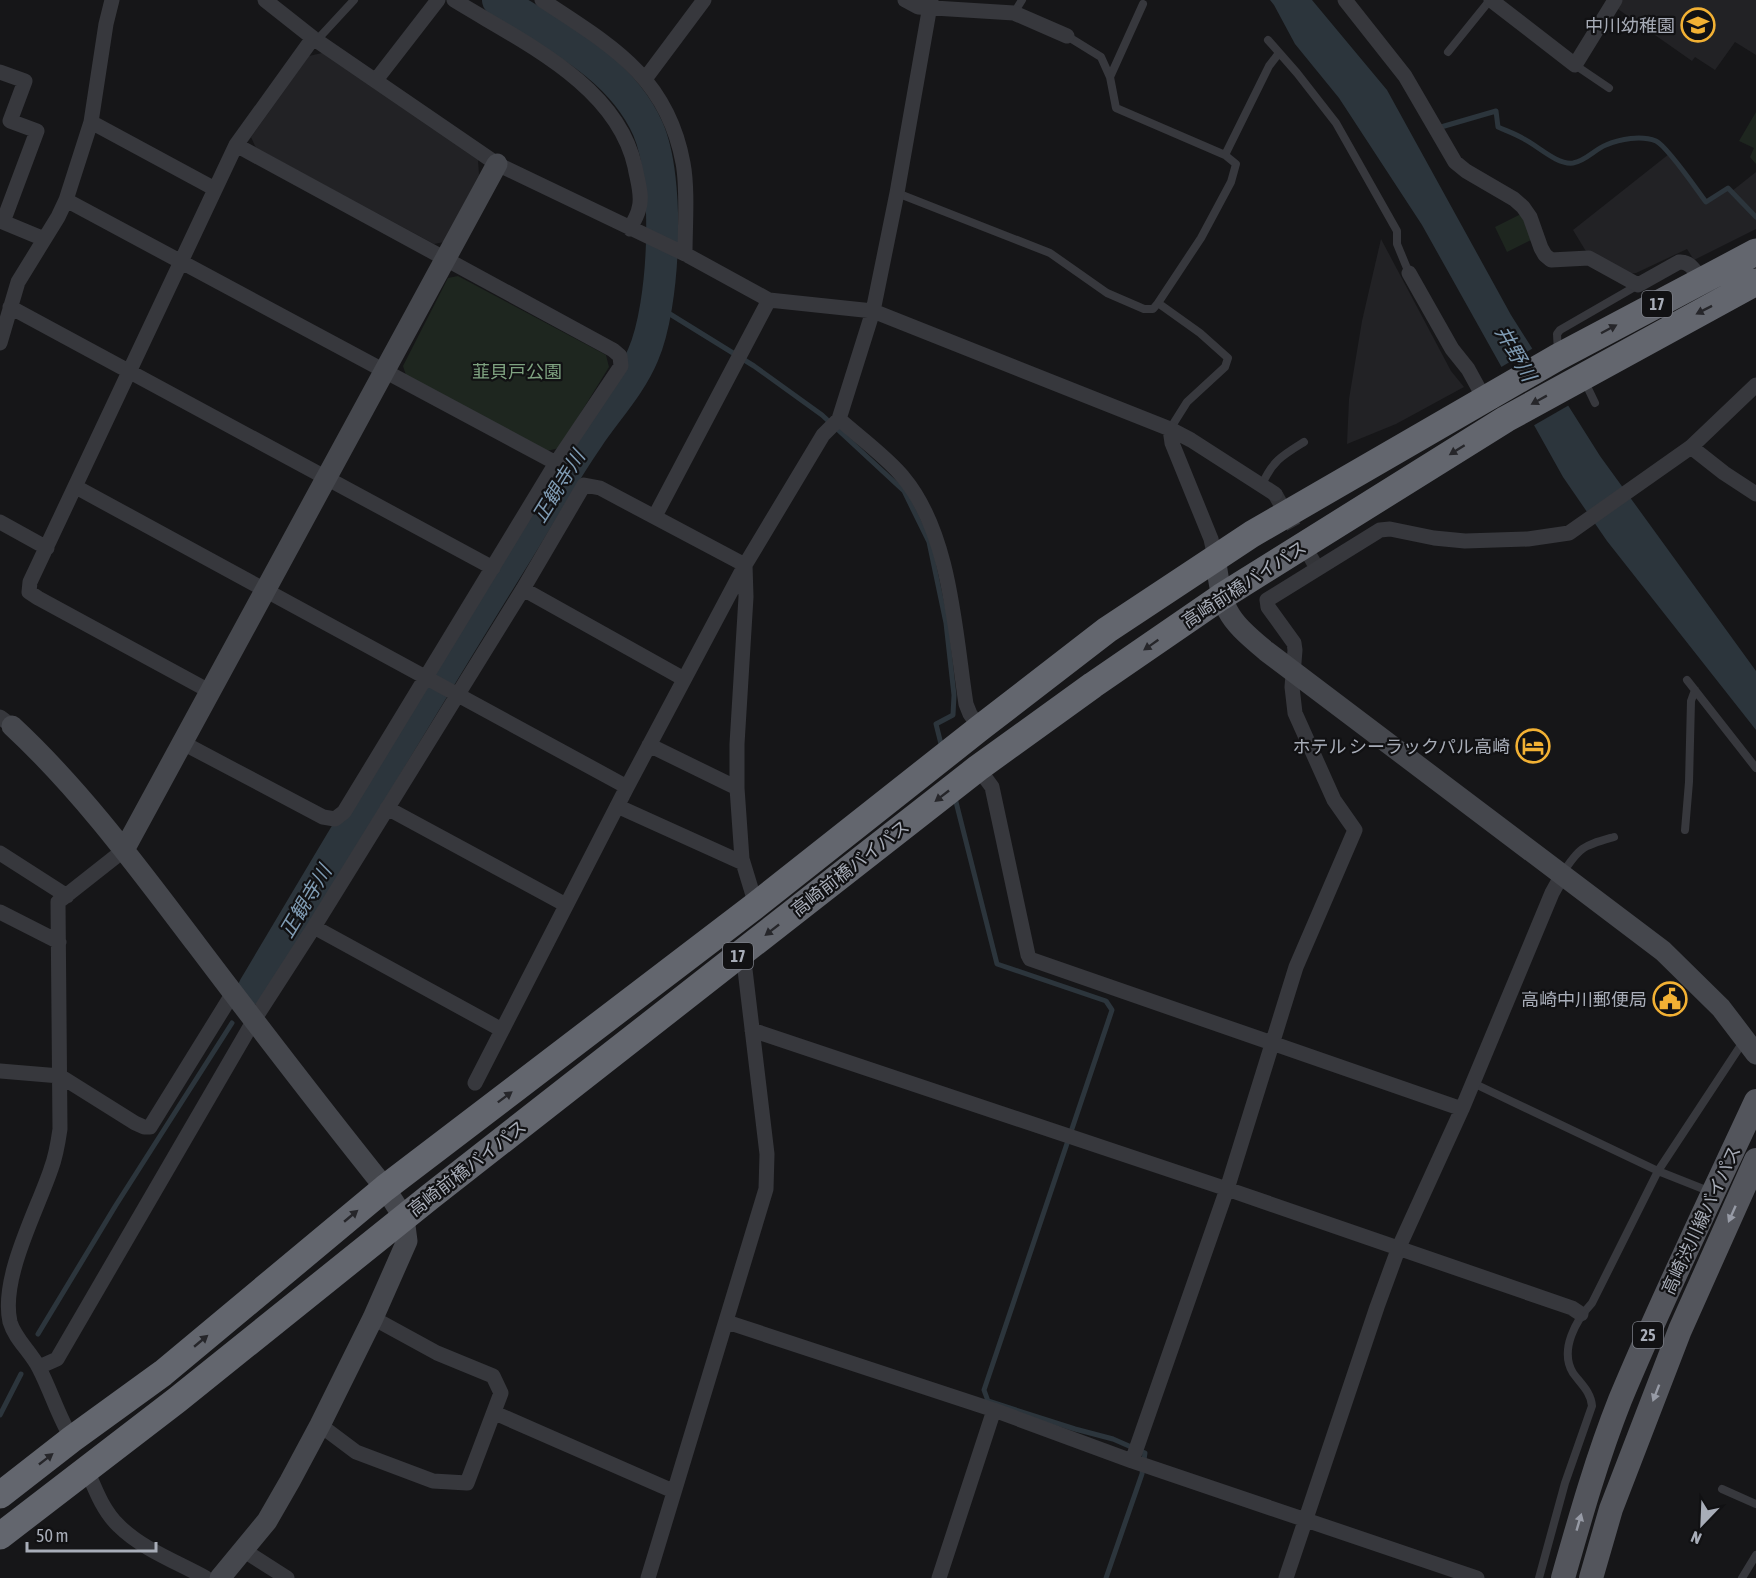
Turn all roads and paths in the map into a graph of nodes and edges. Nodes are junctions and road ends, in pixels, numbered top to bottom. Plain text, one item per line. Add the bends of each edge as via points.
1 (112, 0) edge
2 (265, 0) edge
3 (354, 0) edge
4 (438, 0) edge
5 (454, 0) edge
6 (542, 0) edge
7 (704, 0) edge
8 (905, 0) edge
9 (1345, 0) edge
10 (1491, 0) edge
11 (1615, 0) edge
12 (931, 3) edge
13 (1143, 4) dead end
14 (1018, 7) edge
15 (1067, 36) joint
16 (315, 39) junction
17 (1268, 40) dead end
18 (1448, 52) dead end
19 (1279, 53) junction
20 (1575, 65) junction
21 (0, 72) edge
22 (1110, 77) junction
23 (645, 79) junction
24 (376, 80) junction
25 (1609, 88) dead end
26 (91, 122) junction
27 (236, 145) junction
28 (1225, 155) junction
29 (497, 164) junction
30 (215, 189) junction
31 (897, 193) junction
32 (66, 200) junction
33 (637, 232) junction
34 (44, 239) junction
35 (680, 252) junction
36 (1756, 252) edge
37 (446, 260) junction
38 (182, 262) junction
39 (1409, 273) joint
40 (1701, 279) junction
41 (1756, 282) edge
42 (1638, 285) junction
43 (769, 300) junction
44 (1158, 303) junction
45 (10, 306) junction
46 (873, 311) junction
47 (0, 343) edge
48 (1558, 357) junction
49 (130, 371) junction
50 (386, 371) junction
51 (1577, 379) junction
52 (1756, 386) edge
53 (1489, 397) junction
54 (1595, 403) dead end
55 (838, 419) junction
56 (1170, 429) junction
57 (1304, 442) dead end
58 (1692, 447) junction
59 (556, 463) junction
60 (327, 478) junction
61 (76, 487) junction
62 (1268, 489) joint
63 (1756, 494) edge
64 (655, 516) junction
65 (0, 522) edge
66 (47, 548) junction
67 (1215, 557) junction
68 (745, 565) junction
69 (493, 568) junction
70 (523, 589) junction
71 (265, 592) junction
72 (1221, 597) junction
73 (1293, 672) junction
74 (429, 679) junction
75 (684, 679) junction
76 (1687, 680) dead end
77 (1695, 690) junction
78 (211, 692) junction
79 (454, 692) junction
80 (6, 722) edge
81 (980, 728) junction
82 (183, 743) junction
83 (649, 745) junction
84 (978, 768) junction
85 (1756, 768) edge
86 (627, 787) junction
87 (736, 788) junction
88 (617, 806) junction
89 (387, 808) junction
90 (1685, 830) dead end
91 (1614, 837) dead end
92 (124, 850) junction
93 (0, 853) edge
94 (743, 863) junction
95 (1562, 875) junction
96 (67, 896) junction
97 (566, 905) junction
98 (756, 905) junction
99 (0, 912) edge
100 (314, 927) junction
101 (58, 942) junction
102 (742, 952) junction
103 (233, 993) junction
104 (254, 1020) junction
105 (502, 1030) junction
106 (752, 1030) junction
107 (1273, 1042) junction
108 (1751, 1046) edge
109 (0, 1071) edge
110 (60, 1076) junction
111 (475, 1083) dead end
112 (1473, 1083) junction
113 (1756, 1101) edge
114 (1462, 1109) junction
115 (1756, 1160) edge
116 (1658, 1171) junction
117 (386, 1188) junction
118 (1227, 1189) junction
119 (1714, 1193) junction
120 (404, 1218) junction
121 (1399, 1247) junction
122 (1581, 1314) junction
123 (373, 1318) junction
124 (5, 1322) edge
125 (727, 1322) junction
126 (39, 1367) junction
127 (994, 1410) junction
128 (495, 1413) junction
129 (320, 1425) junction
130 (72, 1439) junction
131 (1132, 1461) junction
132 (87, 1470) junction
133 (1722, 1489) dead end
134 (673, 1491) junction
135 (0, 1495) edge
136 (1756, 1504) edge
137 (1306, 1520) junction
138 (0, 1536) edge
139 (243, 1550) junction
140 (1756, 1555) edge
141 (206, 1578) edge
142 (220, 1578) edge
143 (287, 1578) edge
144 (648, 1578) edge
145 (939, 1578) edge
146 (1286, 1578) edge
147 (1477, 1578) edge
148 (1539, 1578) edge
149 (1563, 1578) edge
150 (1592, 1578) edge
151 (1742, 1578) edge

1 - 26 street
2 - 16 street
3 - 16 lane
4 - 24 street
5 - 33 street via 556,63 581,82 615,121 632,154 638,183
6 - 23 street via 614,47
7 - 23 street
8 - 12 street via 918,7
9 - 42 street via 1405,76 1455,162 1523,207 1545,255 1558,261 1589,258
10 - 18 lane
10 - 20 street
11 - 20 street
12 - 14 street
12 - 31 street
13 - 22 lane
14 - 15 street
15 - 22 lane via 1101,57
16 - 24 street
16 - 27 street
17 - 19 lane
19 - 28 lane
19 - 39 lane via 1336,123 1355,154 1397,231 1396,244
20 - 25 lane
21 - 34 street via 25,81 10,121 37,131 3,222
22 - 28 lane via 1116,108
23 - 35 street via 670,120 683,164
24 - 29 street
26 - 30 street
26 - 32 street
27 - 30 street
27 - 37 street
28 - 44 lane via 1236,164 1231,182 1201,238
29 - 33 street
29 - 37 street
30 - 38 street
31 - 44 lane via 1050,252 1127,303 1143,309 1153,309
31 - 46 street
32 - 34 street
32 - 38 street
33 - 35 street
34 - 45 street via 18,282
35 - 43 street
36 - 40 highway, 高崎前橋バイパス / 17
37 - 50 street
37 - 59 street via 620,356 621,366
38 - 49 street
38 - 50 street
39 - 53 street via 1452,349
40 - 42 street via 1684,261
48 -> 40 highway, 高崎前橋バイパス / 17
41 -> 51 highway, 高崎前橋バイパス / 17
42 - 48 lane via 1560,330
43 - 46 street
43 - 64 street
44 - 56 lane via 1228,358 1225,367 1187,402
45 - 47 street
45 - 49 street
46 - 55 street
46 - 56 street
48 - 53 highway, 高崎前橋バイパス / 17
49 - 60 street
49 - 61 street
50 - 59 street
50 - 60 street
51 - 54 lane
51 -> 72 highway, 高崎前橋バイパス / 17
52 - 58 street
53 - 67 highway, 高崎前橋バイパス / 17
55 - 68 street via 824,433
55 - 81 street via 902,476 926,512 947,582 966,704
56 - 62 street
56 - 67 street
57 - 62 lane via 1269,469
58 - 63 street
58 - 73 street via 1575,530 1555,536 1466,541 1380,530 1315,567 1268,600 1268,607 1294,643
59 - 69 street
60 - 69 street
60 - 71 street
61 - 66 street
61 - 71 street
64 - 68 street
64 - 70 street via 600,488 584,485
65 - 66 street
66 - 78 street via 29,592
67 - 72 street
67 - 81 highway, 高崎前橋バイパス / 17 via 1107,630
68 - 75 street
68 - 87 street
69 - 74 street
70 - 75 street
70 - 79 street
71 - 74 street
71 - 78 street
72 - 73 street via 1240,630
72 -> 84 highway, 高崎前橋バイパス / 17
73 - 95 street
73 - 107 street via 1295,713 1334,800 1355,830 1300,957
74 - 79 street
74 - 82 street via 344,812 335,819 323,817
75 - 83 street
76 - 77 lane
77 - 85 lane
77 - 90 lane via 1691,701
78 - 82 street
79 - 86 street
79 - 89 street
80 - 92 street via 42,754
81 - 98 highway, 高崎前橋バイパス / 17
82 - 92 street
83 - 86 street
83 - 87 street
84 -> 102 highway, 高崎前橋バイパス / 17
84 - 107 street via 992,788 1030,959
86 - 88 street
87 - 94 street
88 - 94 street
88 - 97 street
89 - 97 street
89 - 100 street
91 - 95 lane via 1583,847
92 - 96 street
92 - 103 street
93 - 96 street
94 - 98 street
95 - 108 street via 1663,951 1721,1008
95 - 112 street
96 - 101 street via 58,902
97 - 105 street
117 -> 98 highway, 高崎前橋バイパス / 17
99 - 101 street
100 - 104 street
100 - 105 street
101 - 110 street
102 - 106 street
102 - 120 highway, 高崎前橋バイパス / 17
103 - 104 street
103 - 110 street via 150,1127 135,1123
104 - 117 street
104 - 126 street via 57,1359
105 - 111 street
106 - 118 street
106 - 125 street via 767,1154 766,1190
107 - 114 street
107 - 118 street
108 - 116 lane
109 - 110 street
110 - 124 street via 57,1153 16,1261
112 - 114 street
112 - 116 lane
113 - 119 main road, 高崎渋川線バイパス / 25
114 - 121 street
115 -> 150 main road, 高崎渋川線バイパス / 25 via 1676,1340 1611,1509
116 - 119 lane
116 - 122 lane via 1592,1303
117 - 120 street
130 -> 117 highway, 高崎前橋バイパス / 17 via 163,1373
118 - 121 street
118 - 131 street
149 -> 119 main road, 高崎渋川線バイパス / 25 via 1620,1401
120 - 123 street via 407,1241
120 - 132 highway, 高崎前橋バイパス / 17
121 - 122 street
121 - 137 street
122 - 148 lane via 1570,1342 1568,1361 1592,1397 1592,1406
123 - 128 street via 437,1353 493,1376 501,1393
123 - 129 street
124 - 126 street
125 - 127 street
125 - 134 street
126 - 130 street
127 - 131 street
127 - 145 street
128 - 129 street via 467,1483 433,1481 356,1452
128 - 134 street
129 - 139 street via 267,1521
135 -> 130 highway, 高崎前橋バイパス / 17
131 - 137 street
132 - 138 highway, 高崎前橋バイパス / 17
132 - 141 street via 118,1526
133 - 136 lane
134 - 144 street
137 - 146 street
137 - 147 street
139 - 142 street
139 - 143 street
140 - 151 lane

